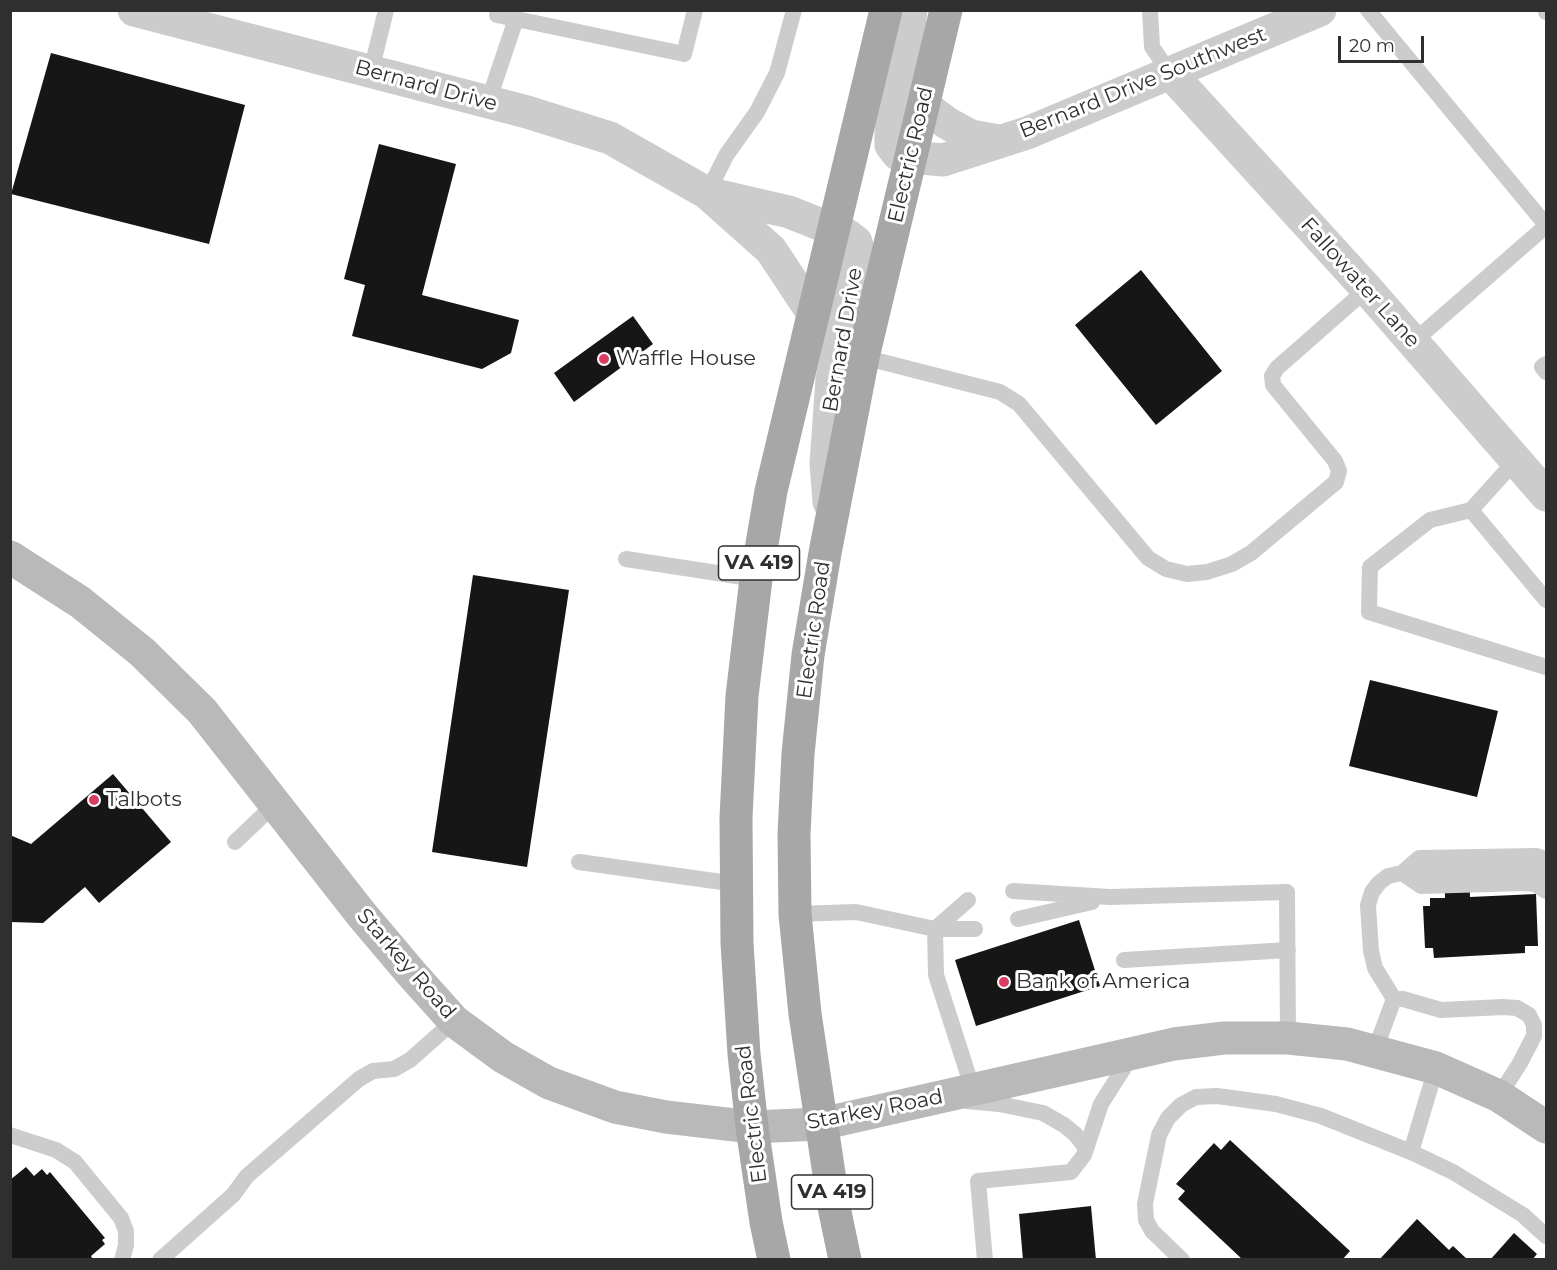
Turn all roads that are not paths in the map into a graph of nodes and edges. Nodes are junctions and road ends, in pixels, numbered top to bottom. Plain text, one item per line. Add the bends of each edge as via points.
1 (134, 10) edge
2 (386, 10) edge
3 (498, 10) edge
4 (695, 10) edge
5 (794, 10) edge
6 (886, 10) edge
7 (911, 10) edge
8 (946, 10) edge
9 (1150, 10) edge
10 (1320, 10) edge
11 (1368, 10) edge
12 (516, 19) junction
13 (371, 72) junction
14 (1170, 73) junction
15 (488, 102) junction
16 (923, 105) junction
17 (999, 141) junction
18 (911, 157) junction
19 (707, 193) junction
20 (1546, 226) edge
21 (834, 230) junction
22 (1367, 289) junction
23 (814, 315) junction
24 (1413, 342) junction
25 (863, 357) junction
26 (1546, 364) edge
27 (1546, 372) edge
28 (1516, 460) junction
29 (1546, 495) edge
30 (1472, 510) junction
31 (830, 525) junction
32 (10, 557) edge
33 (626, 559) dead end
34 (756, 579) junction
35 (1546, 600) edge
36 (1546, 667) edge
37 (276, 803) junction
38 (235, 842) dead end
39 (1546, 860) edge
40 (579, 862) dead end
41 (1402, 873) junction
42 (1546, 876) edge
43 (736, 884) junction
44 (1012, 891) dead end
45 (1546, 891) edge
46 (1110, 897) junction
47 (968, 900) dead end
48 (795, 914) junction
49 (1018, 919) dead end
50 (935, 929) junction
51 (975, 929) dead end
52 (1288, 950) junction
53 (1124, 960) dead end
54 (1394, 999) junction
55 (454, 1021) junction
56 (1540, 1035) edge
57 (1288, 1038) junction
58 (1375, 1050) junction
59 (1133, 1053) junction
60 (1436, 1068) junction
61 (973, 1090) junction
62 (1499, 1096) junction
63 (941, 1098) junction
64 (821, 1124) junction
65 (752, 1127) junction
66 (1546, 1127) edge
67 (10, 1136) edge
68 (1086, 1148) junction
69 (1411, 1152) junction
70 (1546, 1236) edge
71 (122, 1260) edge
72 (160, 1260) edge
73 (774, 1260) edge
74 (845, 1260) edge
75 (985, 1260) edge
76 (1182, 1260) edge

1 - 13 street, Bernard Drive
2 - 13 lane
3 - 12 lane via 497,15
4 - 12 lane via 684,54
5 - 19 lane via 777,73
6 - 21 main road, Electric Road / VA 419
7 - 18 street via 891,133 891,145 898,154
8 - 16 main road, Electric Road / VA 419
9 - 14 lane via 1152,47
10 - 14 street, Bernard Drive Southwest
11 - 20 lane
12 - 15 lane
13 - 15 street, Bernard Drive
14 - 17 street, Bernard Drive Southwest
14 - 22 street, Fallowater Lane
15 - 19 street, Bernard Drive via 610,138
16 - 17 street, Bernard Drive Southwest via 971,136
16 - 18 main road, Electric Road / VA 419
17 - 18 street, Bernard Drive Southwest via 943,160
18 - 25 main road, Electric Road / VA 419
19 - 21 street, Bernard Drive via 789,212
19 - 23 street, Bernard Drive via 771,250
20 - 24 lane
21 - 23 main road, Electric Road / VA 419
21 - 31 street, Bernard Drive via 856,242 859,253 831,390 826,464
22 - 24 street, Fallowater Lane
22 - 25 lane via 1272,376 1273,385 1335,461 1339,471 1336,482 1251,553 1207,572 1187,574 1166,569 1148,558 1019,404 1000,392
23 - 34 main road, Electric Road / VA 419 via 771,490
24 - 28 street, Fallowater Lane
25 - 31 main road, Electric Road / VA 419
26 - 27 lane via 1542,367
28 - 29 street, Fallowater Lane
28 - 30 lane
30 - 35 lane
30 - 36 lane via 1430,520 1370,567 1369,612
31 - 48 main road, Electric Road / VA 419 via 808,655 798,754
32 - 37 main road, Starkey Road via 80,602 142,652 202,711
33 - 34 lane
34 - 43 main road, Electric Road / VA 419 via 742,696
37 - 38 lane
37 - 55 main road, Starkey Road via 362,915
39 - 41 lane via 1536,856 1419,858
40 - 43 lane
41 - 42 lane via 1522,870
41 - 45 lane via 1420,886 1525,883
41 - 54 lane via 1379,883 1368,905 1375,968
43 - 65 main road, Electric Road / VA 419 via 736,943
44 - 46 lane
46 - 49 lane
46 - 52 lane via 1287,892
47 - 50 lane
48 - 50 lane via 856,912
48 - 64 main road, Electric Road / VA 419 via 804,1014
50 - 51 lane
50 - 61 lane via 936,975
52 - 53 lane
52 - 57 lane
54 - 56 lane via 1441,1010 1517,1008 1529,1015
54 - 58 lane
55 - 65 main road, Starkey Road via 503,1057 549,1083 615,1107
55 - 72 lane via 410,1060 359,1079 247,1176 233,1195
56 - 62 lane
57 - 58 main road, Starkey Road
57 - 59 main road, Starkey Road via 1224,1038
58 - 60 main road, Starkey Road
59 - 61 main road, Starkey Road
59 - 68 lane via 1101,1104
60 - 62 main road, Starkey Road
60 - 69 lane
61 - 63 main road, Starkey Road
62 - 66 main road, Starkey Road
63 - 64 main road, Starkey Road
63 - 68 lane via 1043,1113 1064,1125
64 - 65 main road, Starkey Road
64 - 74 main road, Electric Road / VA 419
65 - 73 main road, Electric Road / VA 419
67 - 71 lane via 56,1150 75,1162 121,1218 126,1231
68 - 75 lane via 1071,1172 978,1181
69 - 70 lane via 1453,1172 1523,1215
69 - 76 lane via 1321,1116 1276,1104 1196,1097 1168,1118 1159,1135 1145,1204 1146,1220 1152,1231

